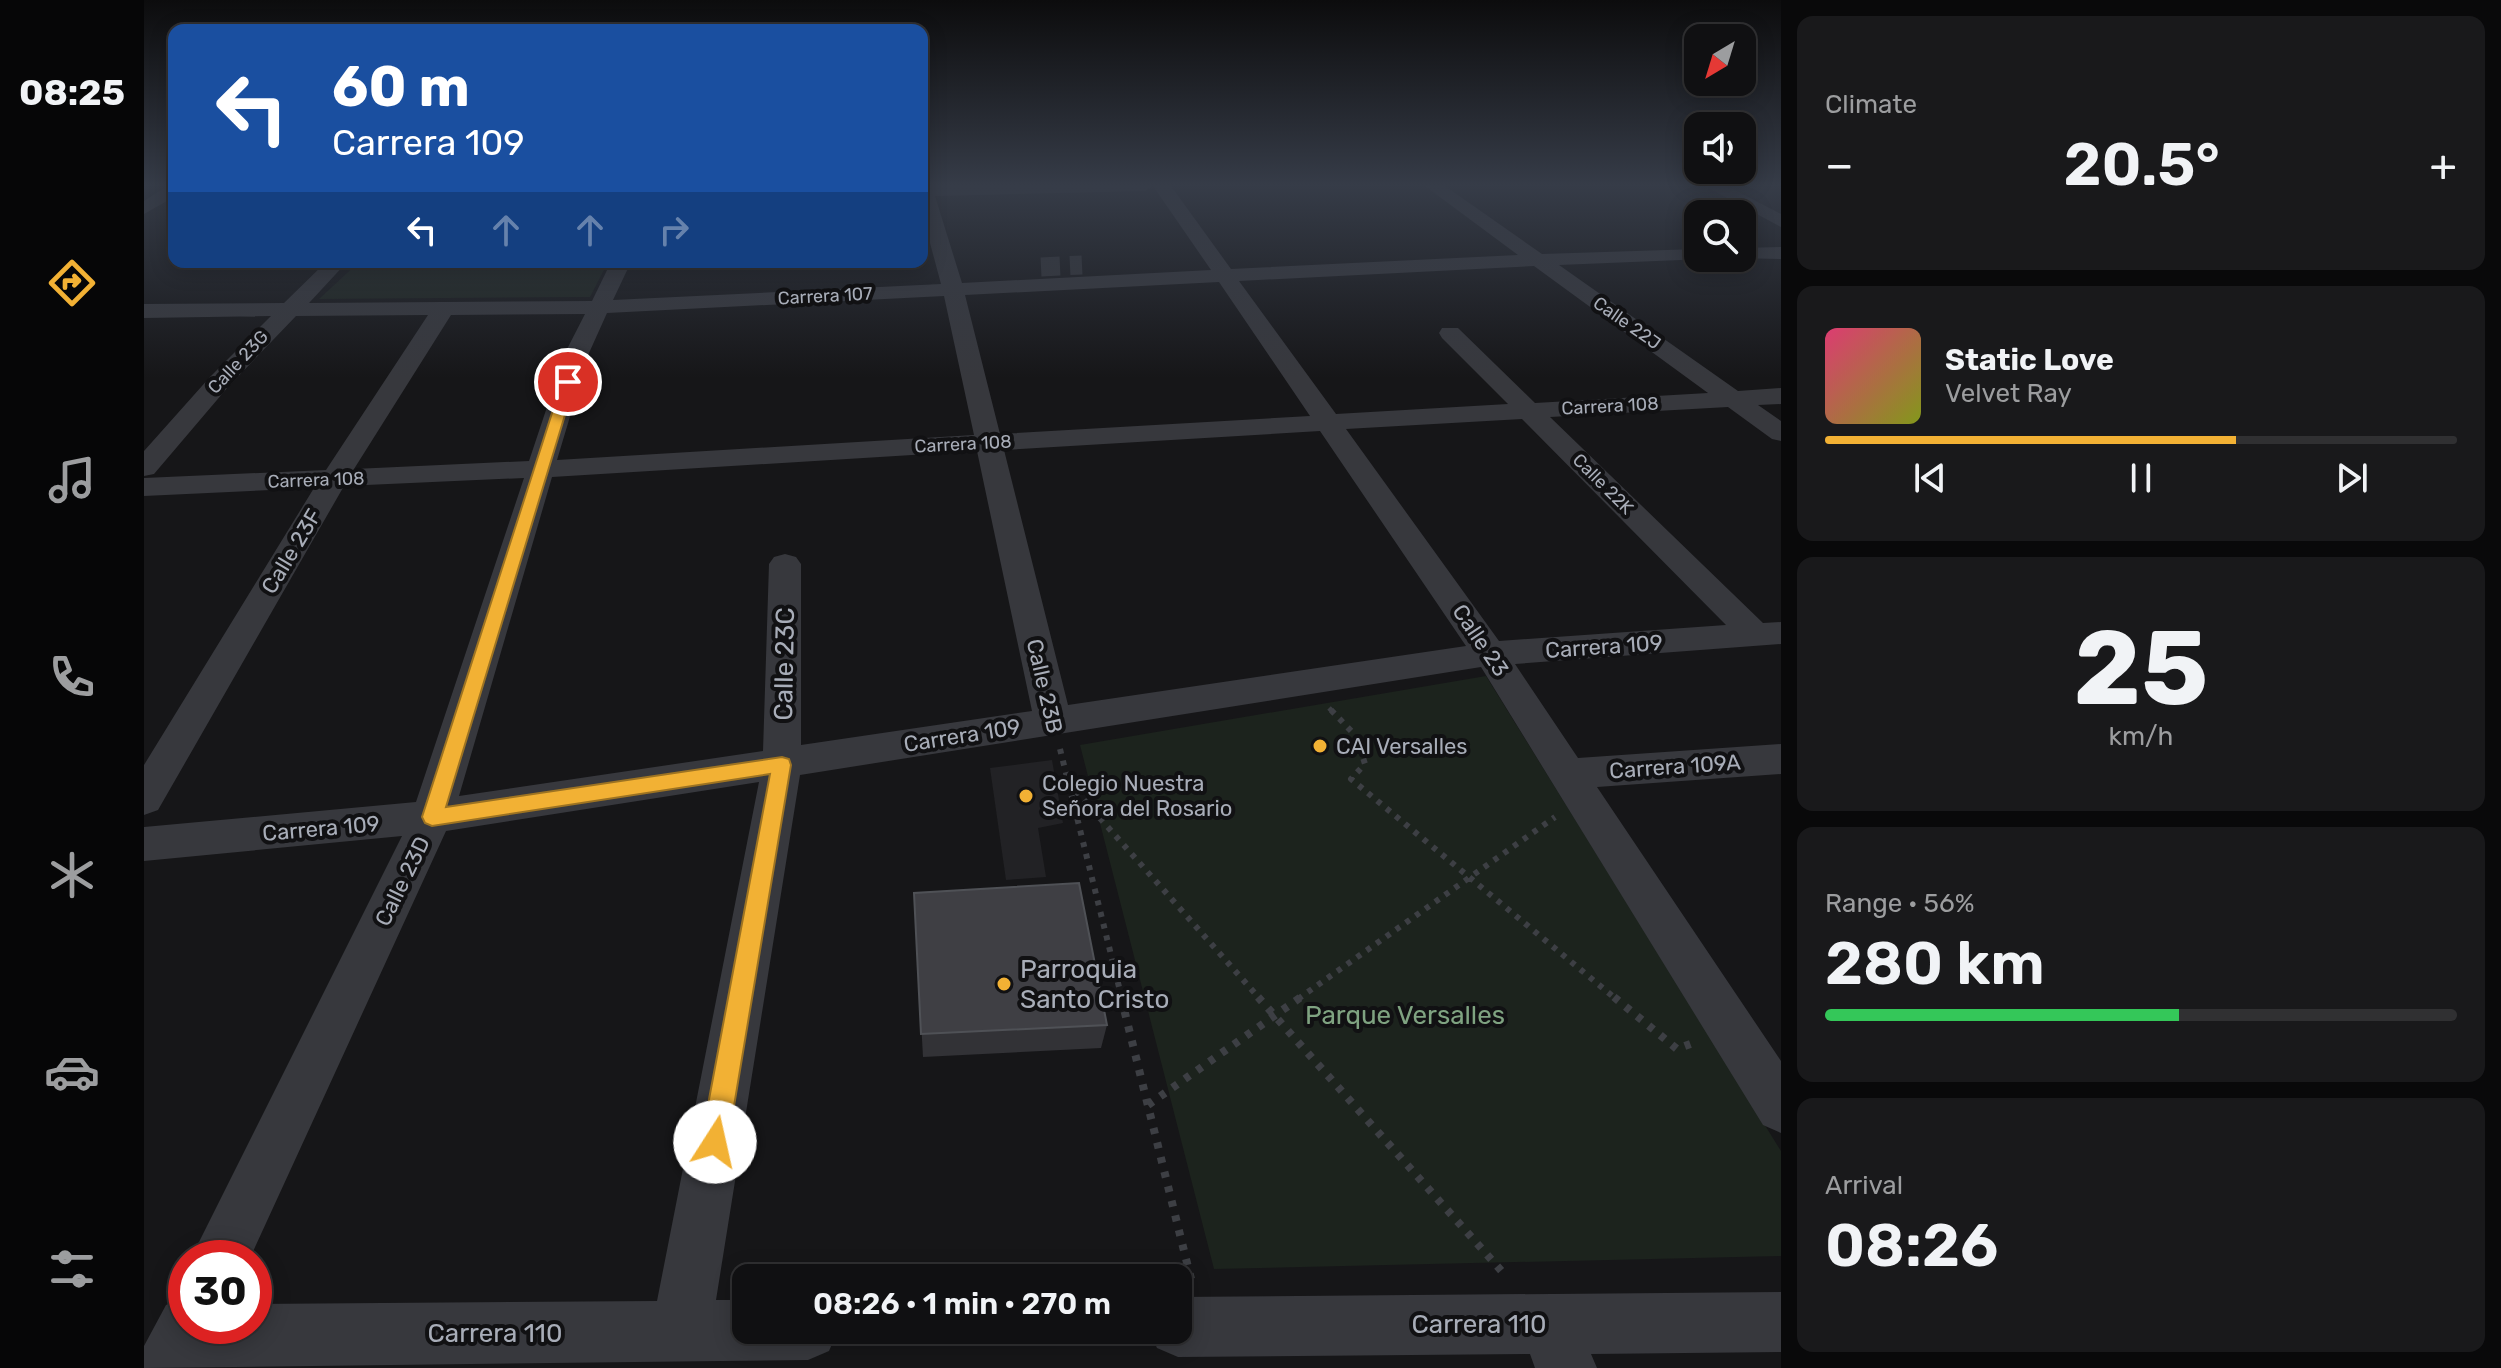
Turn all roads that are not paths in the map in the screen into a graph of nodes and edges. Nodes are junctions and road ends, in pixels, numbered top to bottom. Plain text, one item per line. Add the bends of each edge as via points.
1 (941, 250) edge
2 (1207, 250) edge
3 (1524, 250) edge
4 (1781, 253) edge
5 (1756, 254) edge
6 (1684, 255) edge
7 (1538, 260) junction
8 (1082, 265) tunnel mouth
9 (331, 268) edge
10 (618, 268) edge
11 (1226, 276) junction
12 (950, 281) junction
13 (1116, 281) junction
14 (599, 307) junction
15 (444, 308) junction
16 (288, 309) junction
17 (144, 311) edge
18 (1450, 333) dead end
19 (1781, 396) edge
20 (1734, 399) junction
21 (1529, 411) junction
22 (1329, 422) junction
23 (1781, 433) edge
24 (987, 443) junction
25 (144, 468) edge
26 (542, 469) junction
27 (334, 479) junction
28 (144, 487) edge
29 (785, 564) dead end
30 (1768, 635) edge
31 (1490, 654) junction
32 (1053, 720) junction
33 (1781, 759) edge
34 (782, 765) junction
35 (1569, 774) junction
36 (144, 799) edge
37 (432, 817) junction
38 (144, 844) edge
39 (1781, 1107) edge
40 (229, 1240) edge
41 (1781, 1322) edge
42 (1192, 1327) edge
43 (681, 1331) junction
44 (732, 1331) edge
45 (272, 1341) edge
46 (1558, 1346) edge

1 - 12 street, Calle 23B
2 - 11 street, Calle 23
3 - 7 street, Calle 22J
4 - 5 street
6 - 7 street, Carrera 107
7 - 11 street, Carrera 107
7 - 20 street, Calle 22J
8 - 13 street via 1105,264
9 - 16 street, Calle 23G
10 - 14 street, Calle 23D
11 - 13 street, Carrera 107
11 - 22 street, Calle 23
12 - 13 street, Carrera 107 via 1037,273
12 - 14 street, Carrera 107
12 - 24 street, Calle 23B
14 - 15 street, Carrera 107
14 - 26 street, Calle 23D via 577,353
15 - 16 street, Carrera 107
15 - 27 street, Calle 23F
16 - 17 street, Carrera 107
16 - 25 street, Calle 23G
18 - 21 street, Calle 22K
19 - 20 street, Carrera 108
20 - 21 street, Carrera 108
20 - 23 street, Calle 22J
21 - 22 street, Carrera 108
21 - 30 street, Calle 22K
22 - 24 street, Carrera 108
22 - 31 street, Calle 23
24 - 26 street, Carrera 108
24 - 32 street, Calle 23B
26 - 27 street, Carrera 108
26 - 37 street, Calle 23D
27 - 28 street, Carrera 108
27 - 36 street, Calle 23F
29 - 34 street, Calle 23C
30 - 31 street, Carrera 109
31 - 32 street, Carrera 109
31 - 35 street, Calle 23
32 - 34 street, Carrera 109
33 - 35 street, Carrera 109A
34 - 37 street, Carrera 109
34 - 43 street, Calle 23C
35 - 39 street, Calle 23
37 - 38 street, Carrera 109
37 - 40 street, Calle 23D
41 - 46 street, Carrera 110
42 - 46 street, Carrera 110
43 - 44 street, Carrera 110
43 - 45 street, Carrera 110

